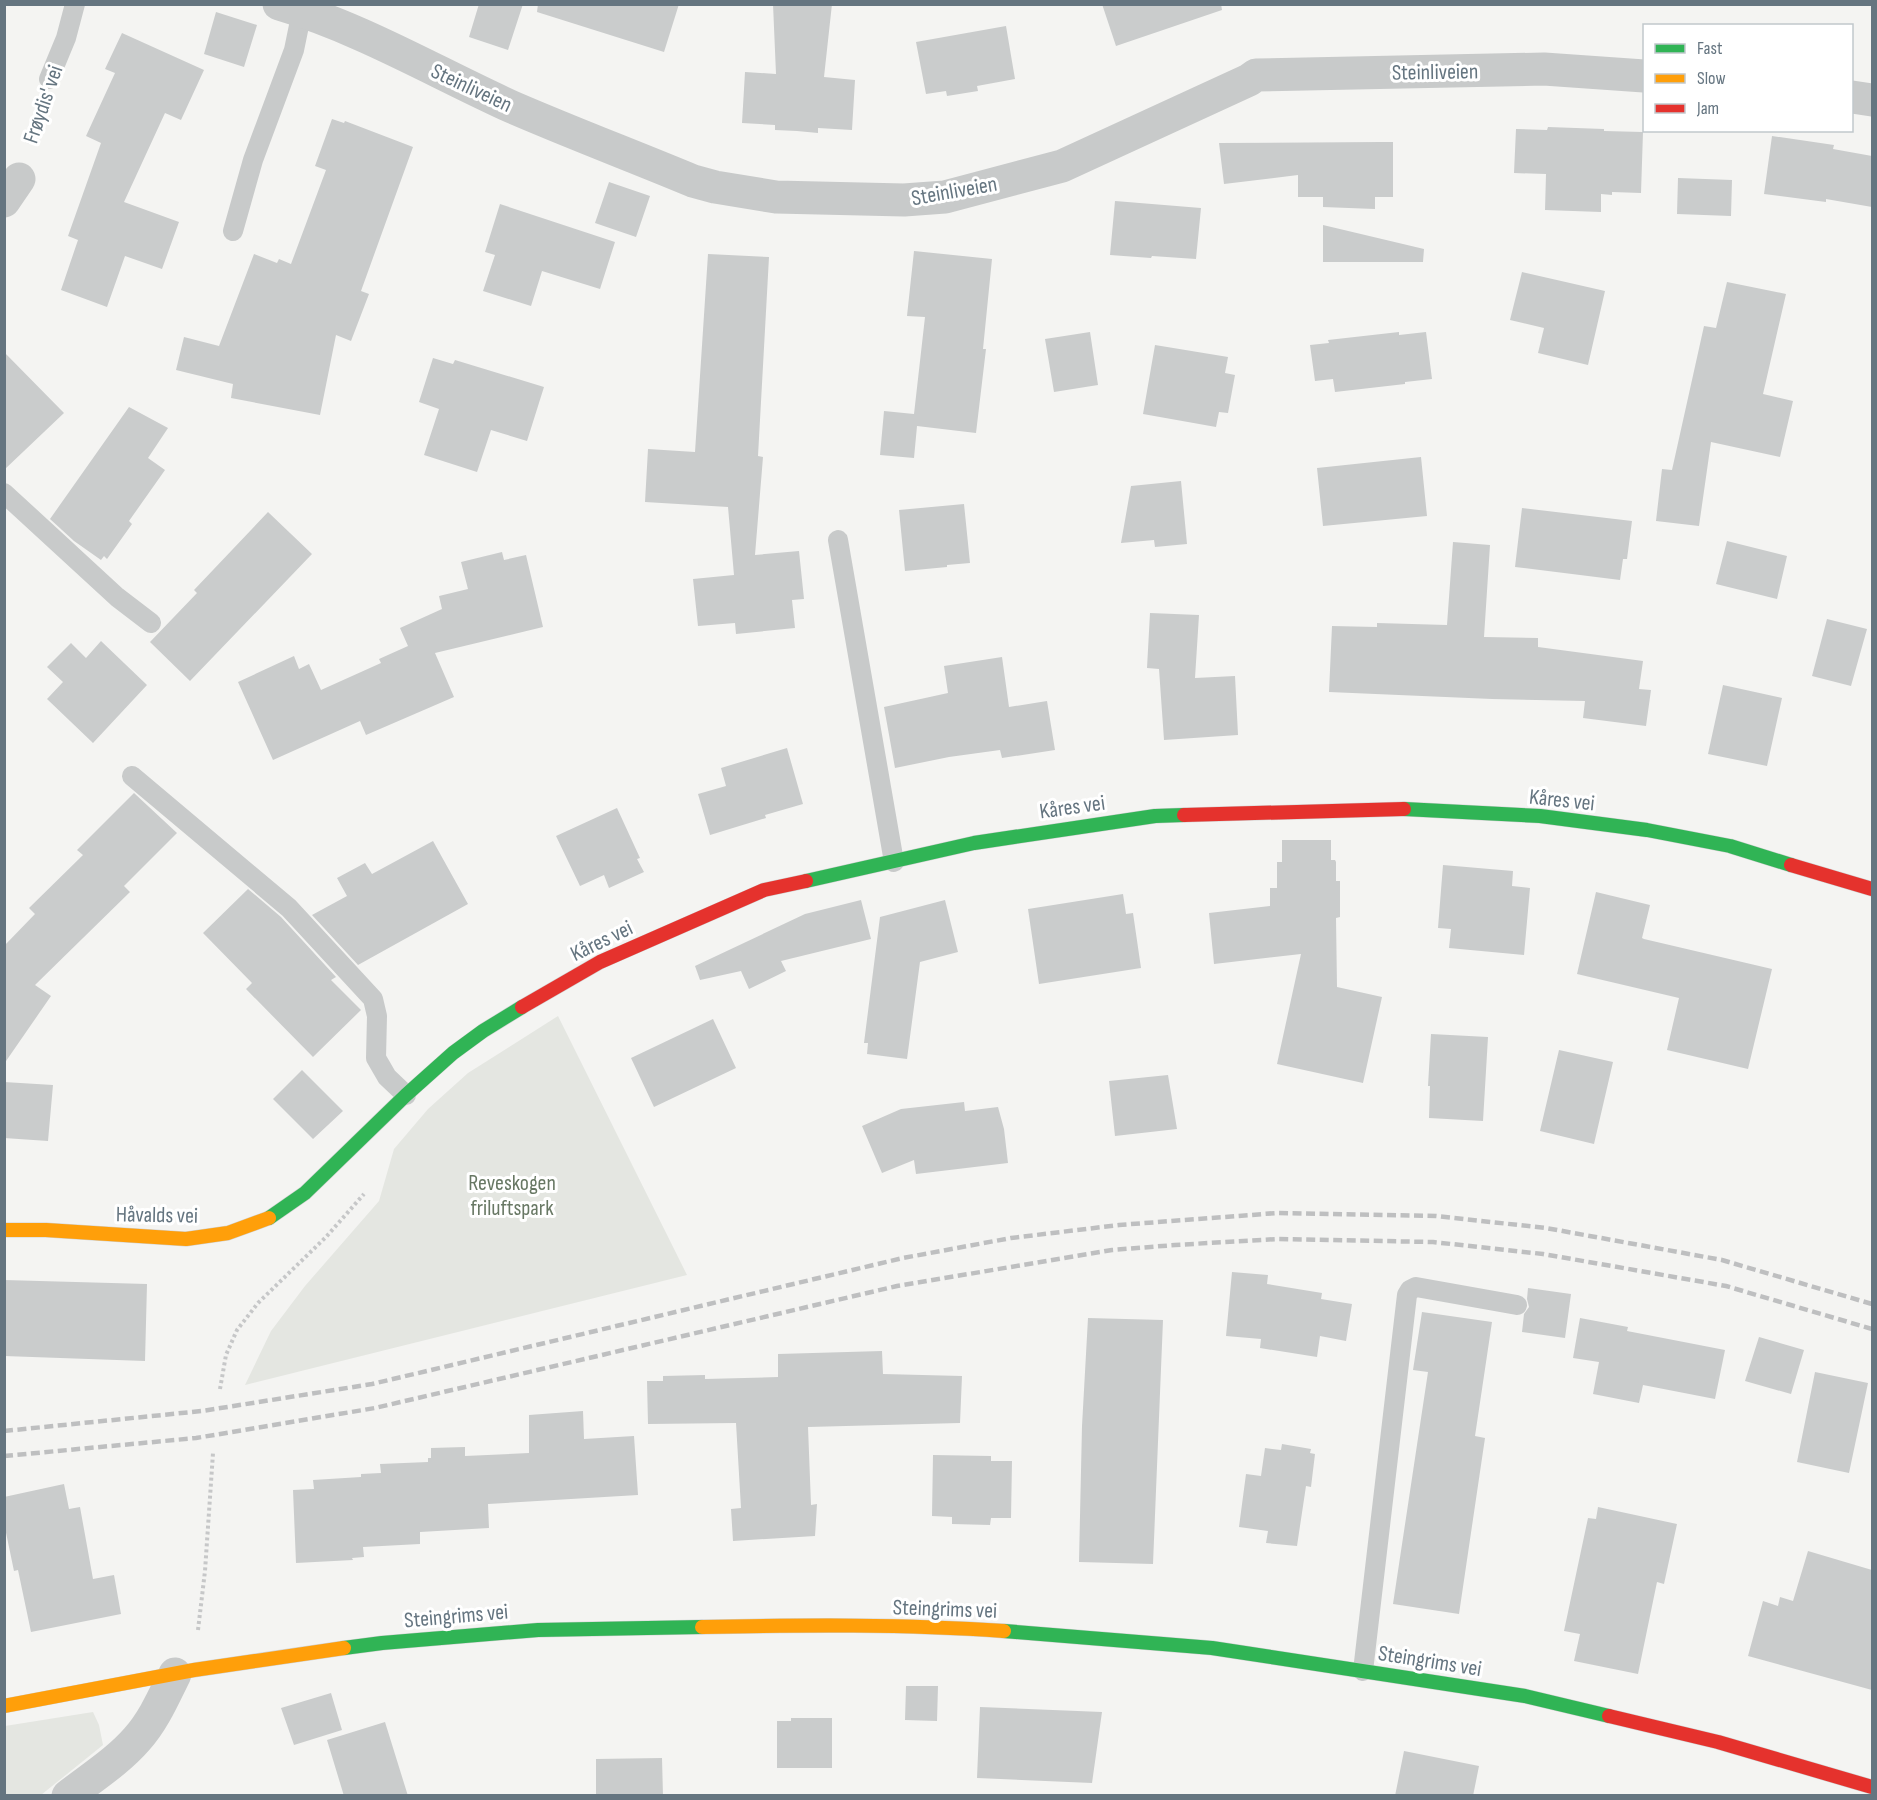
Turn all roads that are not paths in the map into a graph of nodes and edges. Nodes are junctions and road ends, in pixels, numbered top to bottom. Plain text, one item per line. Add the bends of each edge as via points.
1 (75, 4) edge
2 (290, 8) edge
3 (1643, 76) edge
4 (49, 79) road end
5 (1853, 97) edge
6 (1872, 100) edge
7 (233, 231) dead end
8 (4, 493) edge
9 (838, 540) dead end
10 (151, 623) dead end
11 (132, 776) dead end
12 (894, 862) junction
13 (1872, 889) edge
14 (406, 1095) junction
15 (352, 1147) joint
16 (4, 1230) edge
17 (1517, 1305) dead end
18 (1363, 1671) junction
19 (185, 1672) junction
20 (4, 1706) edge
21 (1872, 1787) edge
22 (68, 1796) edge

1 - 4 lane, Frøydis' vei
2 - 3 street, Steinliveien via 379,42 512,106 693,181 776,197 945,197 1062,166 1256,75 1544,69
2 - 7 lane via 294,50 253,160
5 - 6 street
8 - 10 lane via 117,597
9 - 12 lane
11 - 14 lane via 289,908 373,999 377,1016 376,1058 387,1077
12 - 13 street, Kåres vei via 974,843 1155,816 1395,809 1540,816 1647,830 1730,846
12 - 14 street, Kåres vei via 764,890 600,962 483,1031
14 - 15 street, Kåres vei
15 - 16 street, Håvalds vei via 305,1193 280,1211 228,1233 186,1239
17 - 18 lane via 1416,1287 1407,1295
18 - 19 street, Steingrims vei via 1212,1648 1060,1635 930,1626 814,1625 538,1630 382,1643
18 - 21 street, Steingrims vei via 1525,1696 1718,1742
19 - 20 street, Steingrims vei
19 - 22 street via 138,1738

